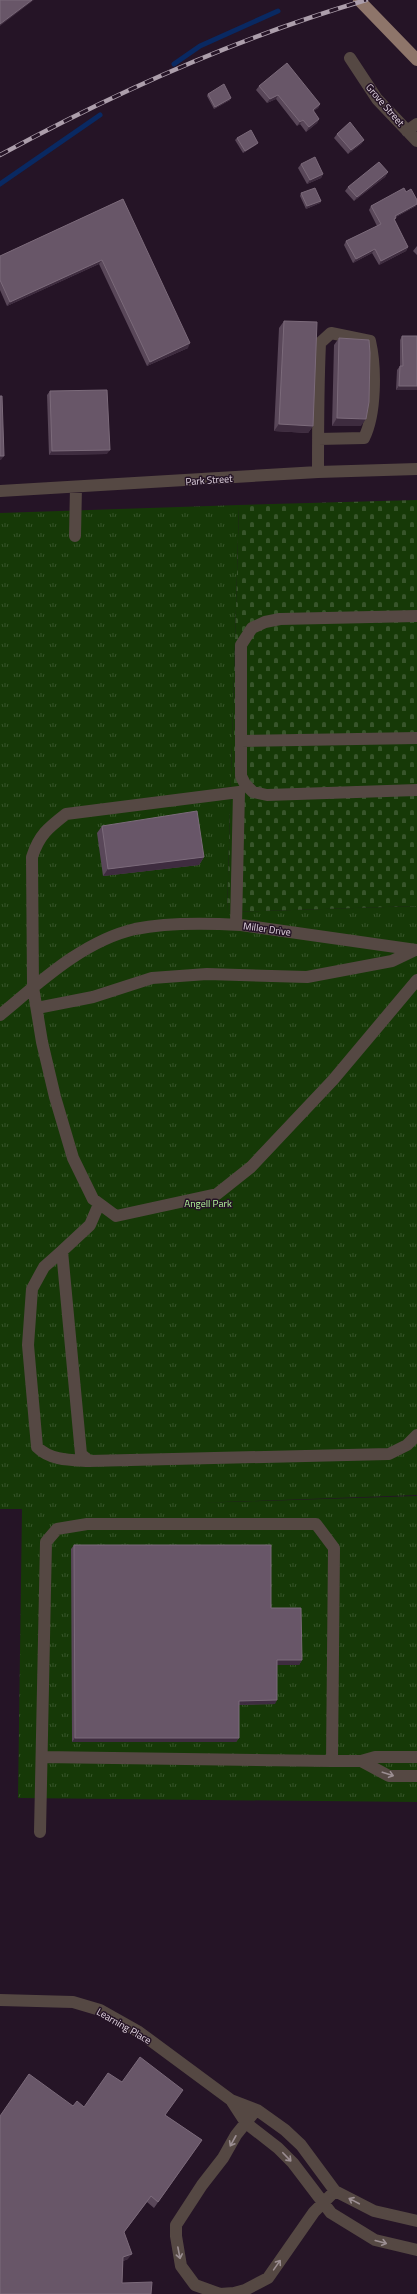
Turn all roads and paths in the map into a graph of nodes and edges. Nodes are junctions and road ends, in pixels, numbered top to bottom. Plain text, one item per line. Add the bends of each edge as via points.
1 (360, 0) edge
2 (350, 58) dead end
3 (417, 60) edge
4 (412, 127) edge
5 (417, 141) edge
6 (318, 439) junction
7 (417, 469) edge
8 (318, 472) junction
9 (76, 487) junction
10 (0, 491) edge
11 (75, 536) dead end
12 (417, 616) edge
13 (417, 738) edge
14 (241, 741) junction
15 (417, 790) edge
16 (236, 925) junction
17 (416, 950) edge
18 (417, 980) edge
19 (33, 987) junction
20 (37, 1008) junction
21 (0, 1015) edge
22 (100, 1204) junction
23 (62, 1251) junction
24 (417, 1435) edge
25 (89, 1462) junction
26 (42, 1757) junction
27 (417, 1757) edge
28 (332, 1761) junction
29 (361, 1761) junction
30 (417, 1776) edge
31 (40, 1832) dead end
32 (0, 2000) edge
33 (231, 2100) junction
34 (256, 2110) junction
35 (246, 2123) junction
36 (335, 2190) junction
37 (322, 2203) junction
38 (417, 2221) edge
39 (417, 2250) edge

1 - 3 main road
2 - 4 street, Grove Street via 377,99
4 - 5 street, Grove Street
6 - 6 street via 320,343 331,333 370,341 375,361 370,427 364,438
6 - 8 street
7 - 8 street, Park Street
8 - 9 street, Park Street
9 - 10 street, Park Street
9 - 11 street
12 - 14 street via 280,619 252,628 242,644
13 - 14 street
14 - 15 street via 241,776 253,792 268,795
16 - 17 street, Miller Drive
16 - 19 street, Miller Drive via 213,923 134,929 94,945
16 - 19 street via 239,792 66,814 50,826 38,840 32,857
17 - 20 street via 392,961 307,977 207,974 152,978 93,997
18 - 22 street via 323,1091 251,1167 218,1194 116,1216
19 - 20 street
19 - 21 street, Miller Drive
20 - 22 street via 54,1097 73,1158 92,1199
22 - 23 street via 90,1225
23 - 25 street via 82,1454
23 - 25 street via 44,1267 32,1289 28,1345 37,1447 44,1455
24 - 25 street via 407,1445 389,1454
26 - 28 street
26 - 28 street via 46,1542 57,1529 88,1524 316,1524 334,1548
26 - 31 street
27 - 29 street via 375,1757
28 - 29 street
29 -> 30 street via 389,1776
32 - 33 street, Learning Place via 73,2002 100,2010 139,2032
33 - 34 street, Learning Place
33 - 35 street, Learning Place
34 - 35 street
34 - 36 street, Learning Place via 286,2130 301,2145
35 -> 37 street, Learning Place via 293,2163
35 -> 37 street via 176,2225 181,2266 195,2285 220,2294 234,2293 268,2278
36 - 37 street
38 -> 36 street, Learning Place via 374,2211
37 -> 39 street, Learning Place via 331,2213 375,2240

